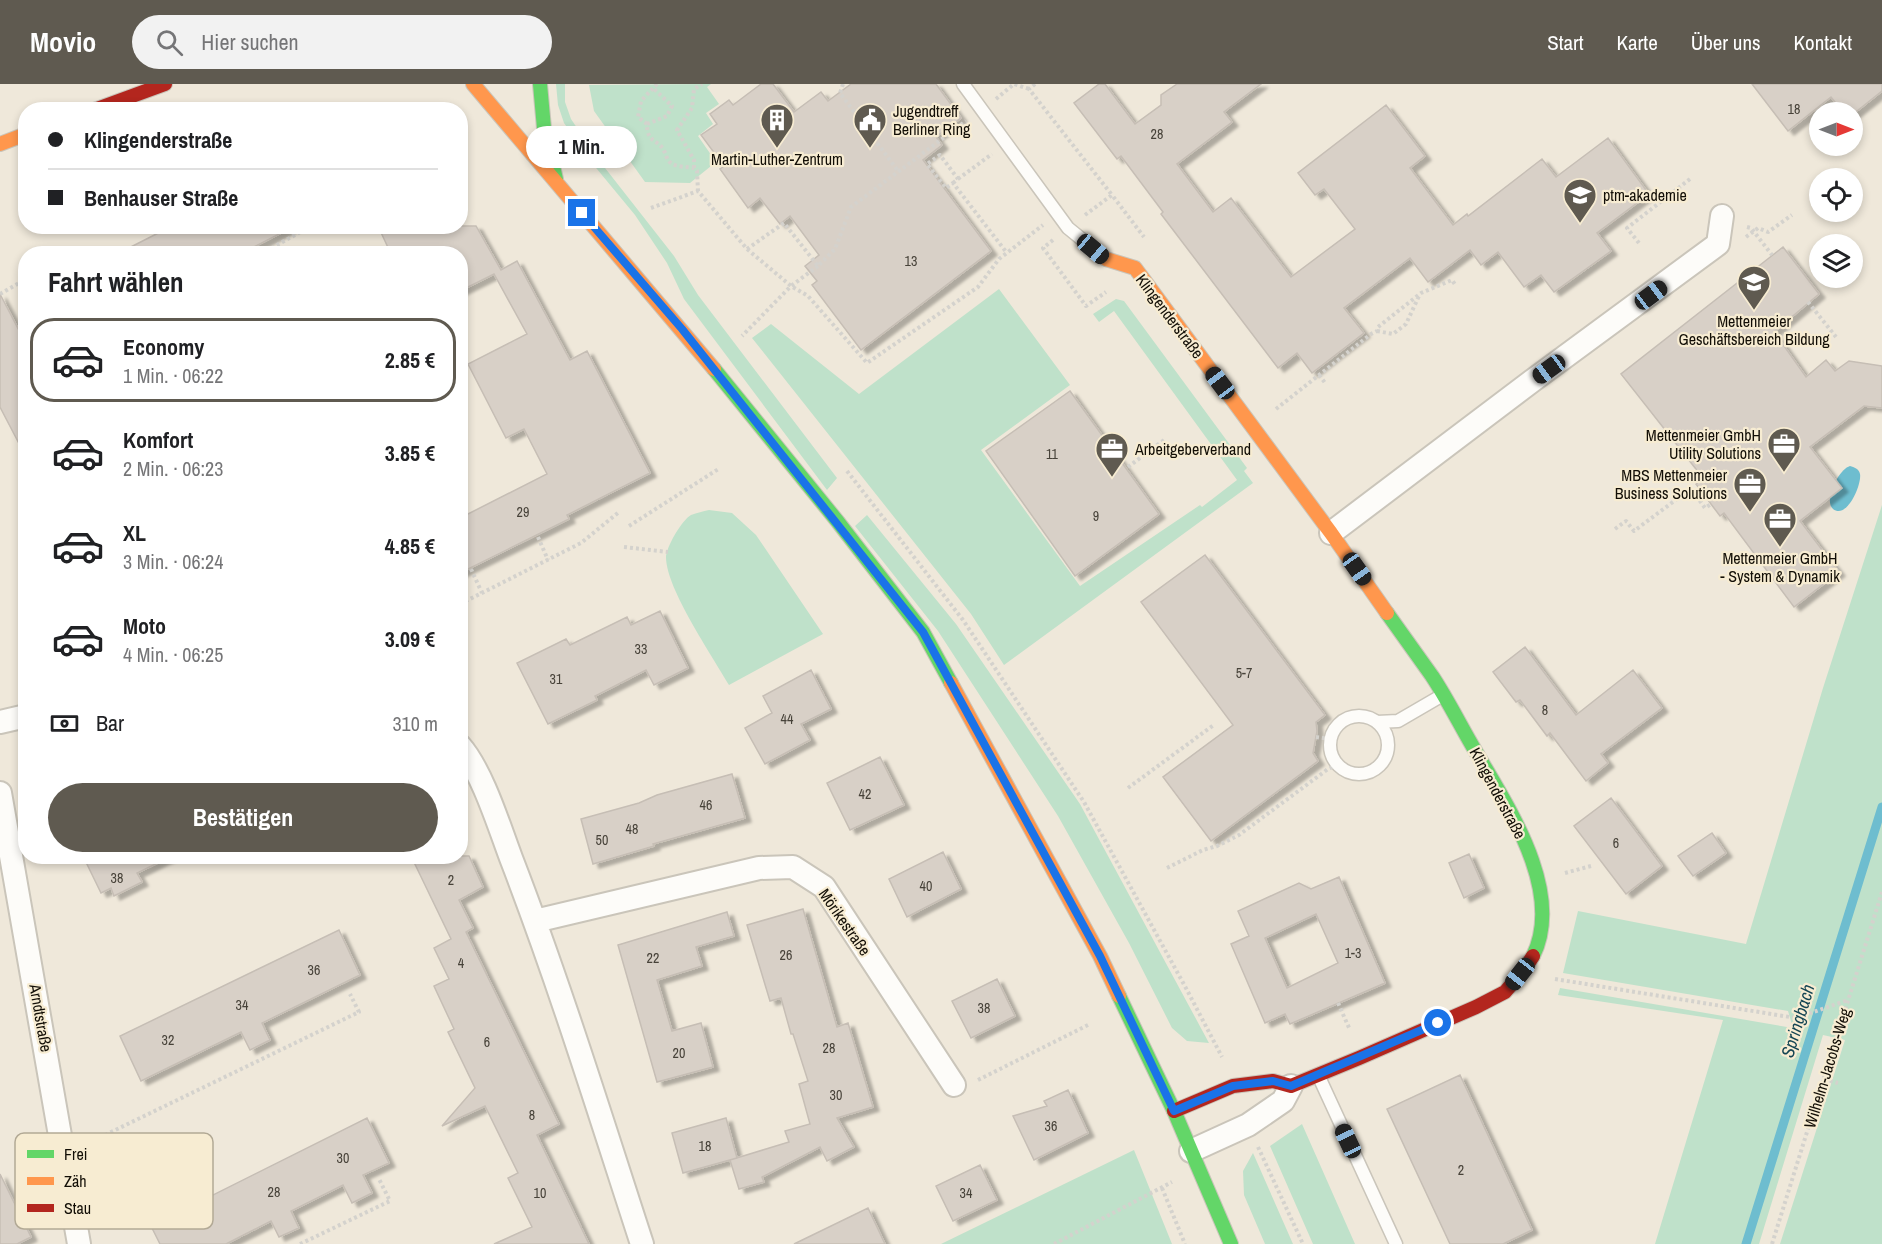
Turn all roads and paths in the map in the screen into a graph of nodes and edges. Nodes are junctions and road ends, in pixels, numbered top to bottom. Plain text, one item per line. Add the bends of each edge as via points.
1 (165, 84) edge
2 (473, 84) edge
3 (540, 84) edge
4 (657, 84) edge
5 (702, 84) edge
6 (843, 84) edge
7 (963, 84) edge
8 (1014, 84) edge
9 (1035, 84) edge
10 (653, 88) junction
11 (1029, 88) junction
12 (116, 102) edge
13 (964, 122) dead end
14 (647, 124) junction
15 (18, 137) edge
16 (0, 144) edge
17 (694, 168) junction
18 (970, 170) dead end
19 (898, 171) junction
20 (958, 179) junction
21 (1690, 179) dead end
22 (953, 183) junction
23 (557, 184) junction
24 (698, 191) junction
25 (1112, 195) junction
26 (651, 208) dead end
27 (1058, 214) junction
28 (1792, 215) dead end
29 (1722, 216) joint
30 (1068, 228) junction
31 (1758, 228) dead end
32 (298, 235) edge
33 (1147, 242) dead end
34 (1639, 243) dead end
35 (277, 246) edge
36 (747, 249) junction
37 (1007, 253) junction
38 (1772, 255) dead end
39 (1106, 259) joint
40 (818, 266) junction
41 (18, 284) edge
42 (791, 285) junction
43 (1456, 285) dead end
44 (1109, 291) dead end
45 (1421, 293) junction
46 (0, 294) edge
47 (1808, 302) dead end
48 (1377, 331) junction
49 (742, 336) dead end
50 (1836, 337) dead end
51 (1319, 375) junction
52 (1326, 384) dead end
53 (1268, 400) dead end
54 (1275, 410) junction
55 (1282, 418) dead end
56 (1164, 440) dead end
57 (1128, 467) dead end
58 (720, 468) dead end
59 (847, 471) dead end
60 (1711, 504) dead end
61 (619, 512) dead end
62 (629, 526) dead end
63 (1615, 529) dead end
64 (1331, 533) junction
65 (538, 537) dead end
66 (624, 547) dead end
67 (668, 552) dead end
68 (548, 560) junction
69 (471, 569) dead end
70 (482, 593) junction
71 (468, 600) edge
72 (1444, 694) junction
73 (18, 718) edge
74 (1377, 722) junction
75 (0, 723) edge
76 (1215, 724) dead end
77 (1316, 737) dead end
78 (1330, 739) junction
79 (468, 755) edge
80 (1337, 765) junction
81 (1128, 788) dead end
82 (0, 793) edge
83 (1591, 866) dead end
84 (1167, 868) dead end
85 (1561, 874) dead end
86 (1882, 892) edge
87 (535, 921) junction
88 (1557, 970) dead end
89 (1556, 979) junction
90 (1550, 986) dead end
91 (350, 994) dead end
92 (1849, 1000) junction
93 (1088, 1025) dead end
94 (1350, 1028) dead end
95 (1340, 1033) dead end
96 (1224, 1062) dead end
97 (1319, 1076) junction
98 (1824, 1079) junction
99 (1838, 1083) dead end
100 (954, 1085) joint
101 (1291, 1086) junction
102 (1174, 1111) junction
103 (60, 1133) edge
104 (109, 1133) edge
105 (1258, 1146) dead end
106 (1191, 1151) junction
107 (379, 1179) dead end
108 (76, 1229) edge
109 (79, 1244) edge
110 (300, 1244) edge
111 (642, 1244) edge
112 (1054, 1244) edge
113 (1185, 1244) edge
114 (1230, 1244) edge
115 (1303, 1244) edge
116 (1396, 1244) edge
117 (1772, 1244) edge

1 - 12 main road
2 - 23 main road
3 - 23 main road via 544,128
4 - 10 path
5 - 17 path via 694,89 692,108 677,130 694,160
6 - 19 path via 840,93
7 - 27 lane
8 - 11 path
9 - 11 path
10 - 14 path via 638,111 638,117
10 - 14 path via 672,106 667,116
11 - 25 path
13 - 19 path
14 - 17 path via 647,132 671,164
15 - 16 main road
17 - 24 path
18 - 20 path
19 - 40 path via 851,207 835,249
20 - 22 path
20 - 22 path via 940,155 927,164 946,188
21 - 34 path via 1627,228
22 - 37 path
23 - 102 main road via 682,329 923,632 1100,956
24 - 26 path
24 - 36 path
25 - 30 path
25 - 33 path
27 - 30 lane
27 - 37 path
28 - 31 path via 1768,232
29 - 38 path via 1750,228
29 - 64 street via 1718,244
30 - 39 lane
30 - 44 path via 1043,248 1086,306
32 - 35 path
36 - 40 path via 784,223
36 - 42 path
37 - 42 path via 978,287 867,363 808,296
39 - 64 main road, Klingenderstraße via 1135,268
40 - 42 path
41 - 46 path
42 - 49 path
43 - 45 path via 1452,280
45 - 48 path
45 - 48 path via 1406,324 1392,334
47 - 50 path
48 - 51 path
51 - 52 path
51 - 54 path
53 - 54 path
54 - 55 path
56 - 57 path
58 - 62 path
59 - 96 path via 963,620 1084,802
60 - 63 path via 1705,508 1695,494 1685,493 1634,531 1626,521
61 - 68 path via 581,543
64 - 72 main road, Klingenderstraße
65 - 68 path
66 - 67 path
68 - 70 path
69 - 70 path
70 - 71 path
72 - 74 lane via 1398,720
72 - 97 main road, Klingenderstraße via 1508,808 1538,883 1542,907 1534,958 1507,991
73 - 75 street
74 - 78 lane via 1353,716 1338,724
74 - 80 lane via 1388,748 1380,765 1372,771 1354,774
76 - 81 path
77 - 78 path
78 - 80 lane via 1329,748
79 - 87 street
80 - 84 path via 1239,835
82 - 103 street, Arndtstraße
83 - 85 path
86 - 92 path, Wilhelm-Jacobs-Weg
87 - 100 street, Mörikestraße via 759,868 793,867 824,887
87 - 111 street
88 - 89 path
89 - 90 path
89 - 92 path via 1796,1018
91 - 104 path via 359,1012
92 - 98 path, Wilhelm-Jacobs-Weg
93 - 100 path via 976,1081
94 - 95 path
97 - 101 main road, Klingenderstraße
97 - 116 lane
98 - 99 path
98 - 117 path, Wilhelm-Jacobs-Weg
101 - 102 main road, Klingenderstraße via 1273,1081 1233,1086
101 - 106 street, Klingenderstraße via 1282,1101 1248,1125
102 - 106 main road
105 - 115 path
106 - 114 main road
107 - 110 path via 390,1201
108 - 109 street, Arndtstraße
112 - 113 path via 1162,1188

